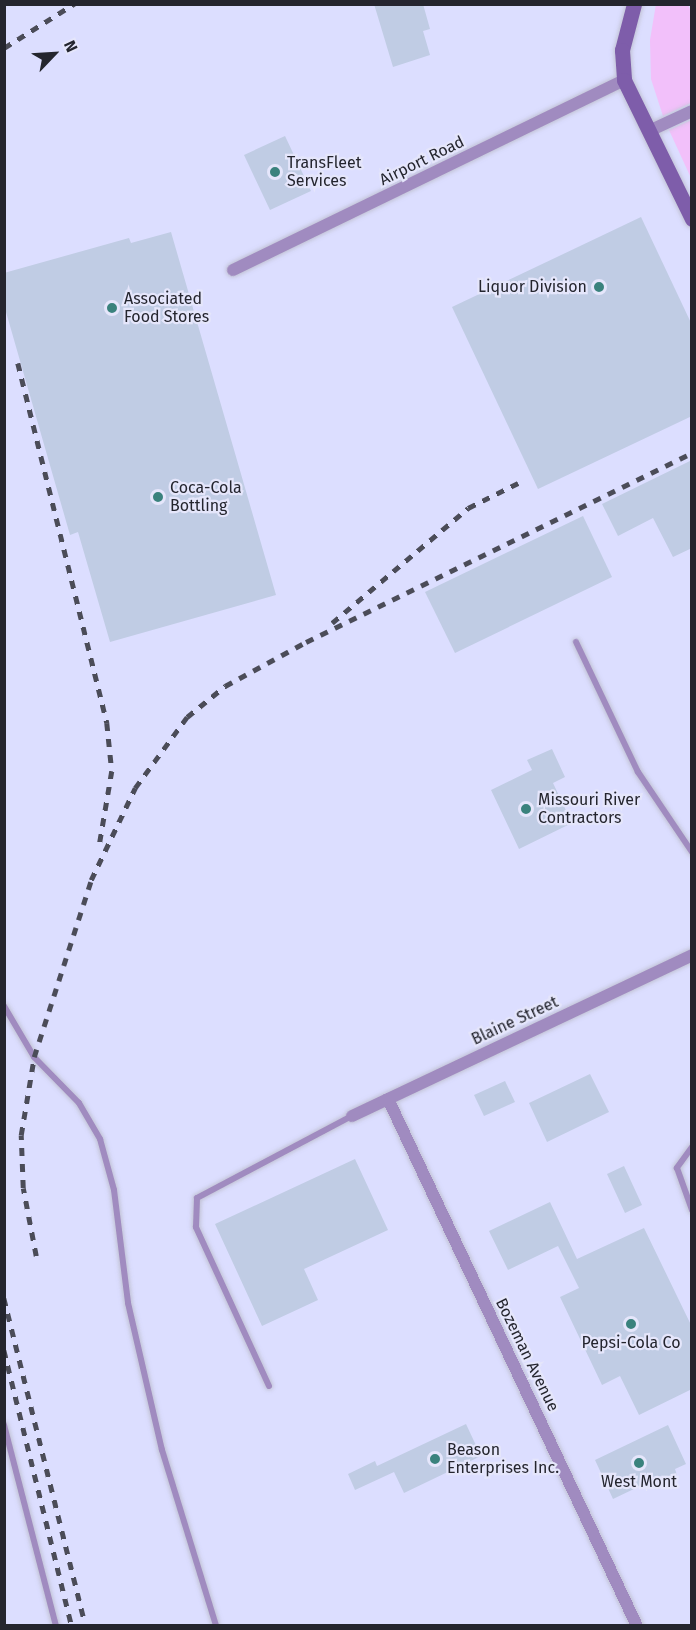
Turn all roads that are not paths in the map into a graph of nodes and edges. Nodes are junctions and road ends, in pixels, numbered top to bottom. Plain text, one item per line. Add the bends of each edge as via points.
1 (634, 4) edge
2 (624, 80) junction
3 (692, 111) edge
4 (649, 131) junction
5 (692, 219) edge
6 (233, 270) dead end
7 (576, 642) dead end
8 (692, 852) edge
9 (692, 955) edge
10 (4, 1006) edge
11 (388, 1099) junction
12 (352, 1116) joint
13 (692, 1147) edge
14 (692, 1210) edge
15 (270, 1386) dead end
16 (4, 1425) edge
17 (56, 1626) edge
18 (216, 1626) edge
19 (637, 1626) edge

1 - 2 street via 622,50
2 - 4 street
2 - 6 street, Airport Road
3 - 4 street
4 - 5 street
7 - 8 lane via 638,772
9 - 11 street, Blaine Street
10 - 18 lane via 34,1057 79,1103 100,1139 114,1190 128,1303 162,1450
11 - 12 street, Blaine Street
11 - 19 street, Bozeman Avenue
12 - 15 lane via 197,1198 196,1227
13 - 14 lane via 677,1168
16 - 17 lane

